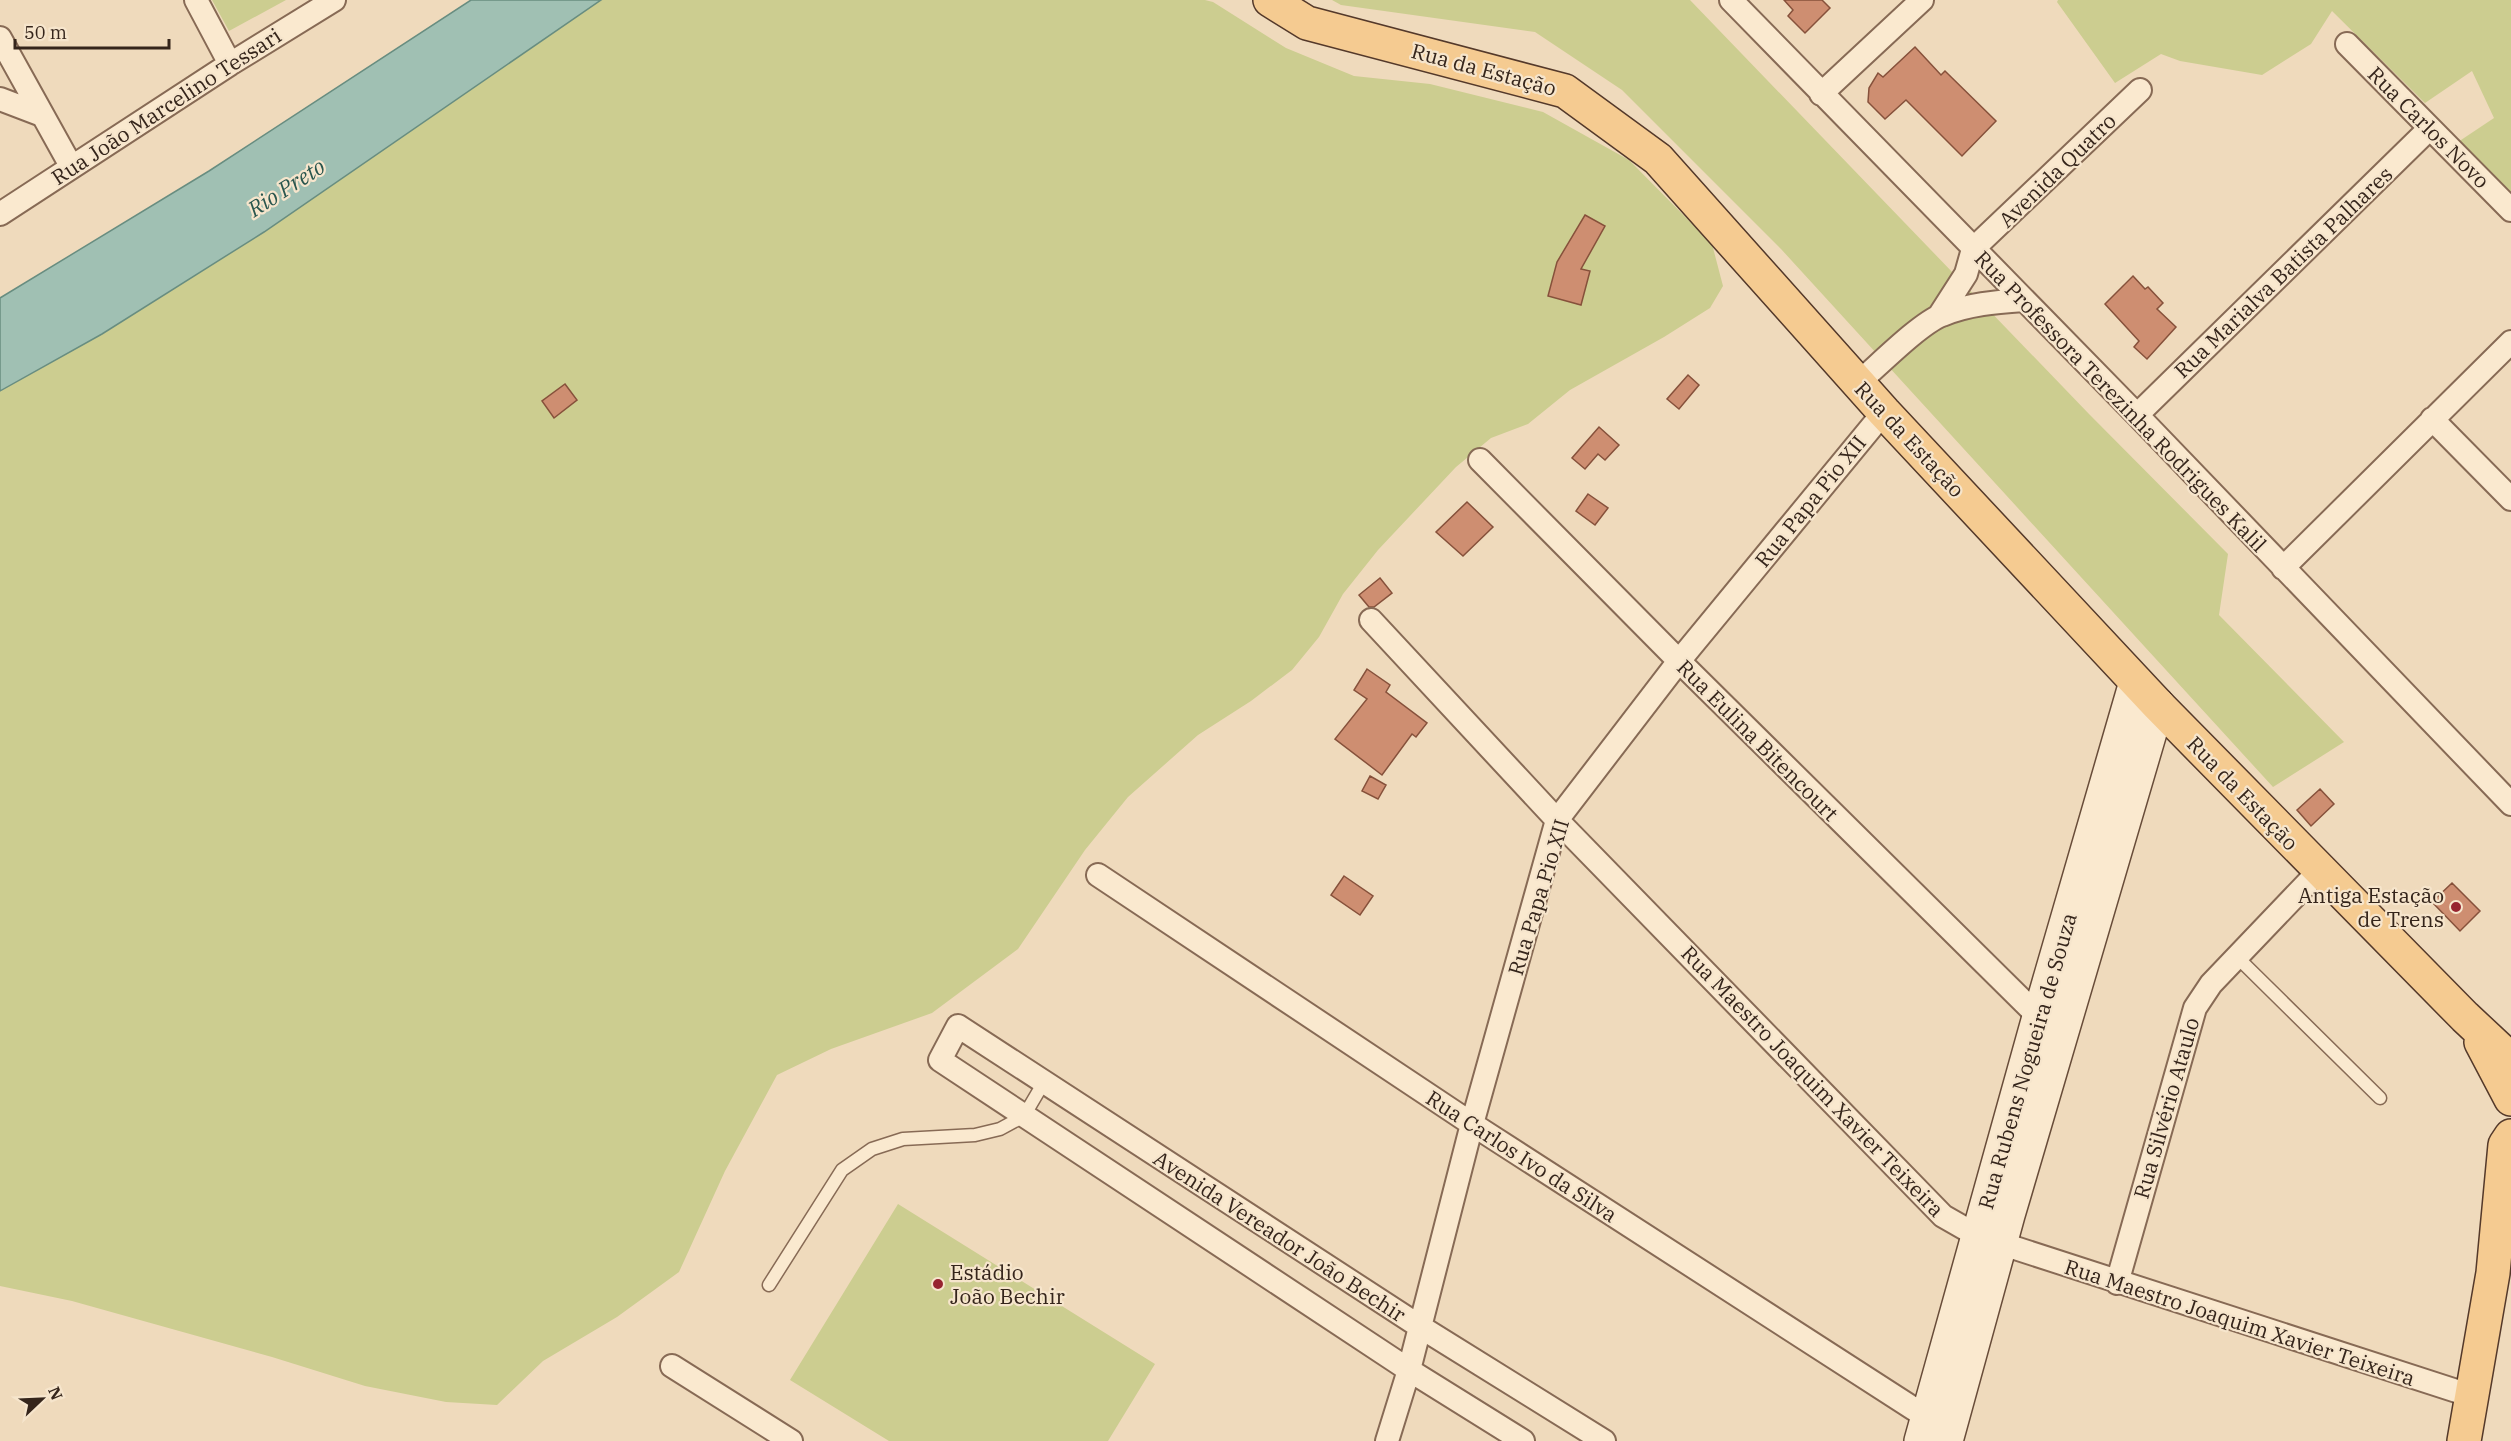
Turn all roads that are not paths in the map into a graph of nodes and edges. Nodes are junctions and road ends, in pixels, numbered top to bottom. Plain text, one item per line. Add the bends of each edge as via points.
1 (196, 0) edge
2 (334, 0) edge
3 (1270, 0) edge
4 (1731, 0) edge
5 (1922, 0) edge
6 (0, 38) edge
7 (2347, 44) dead end
8 (230, 64) junction
9 (2140, 90) dead end
10 (1821, 94) junction
11 (0, 99) edge
12 (42, 115) junction
13 (2430, 128) junction
14 (71, 166) junction
15 (2511, 210) edge
16 (0, 214) edge
17 (1973, 249) junction
18 (2024, 300) junction
19 (1940, 316) junction
20 (2511, 342) edge
21 (1858, 383) junction
22 (1884, 412) junction
23 (2137, 415) junction
24 (2432, 419) junction
25 (1480, 460) dead end
26 (2511, 499) edge
27 (2283, 568) junction
28 (1371, 620) dead end
29 (1679, 661) junction
30 (2147, 693) junction
31 (2511, 804) edge
32 (1557, 820) junction
33 (2319, 871) junction
34 (1098, 875) dead end
35 (2236, 956) junction
36 (2465, 1017) junction
37 (2050, 1024) junction
38 (2511, 1060) edge
39 (1044, 1082) junction
40 (2380, 1098) dead end
41 (2511, 1099) edge
42 (1024, 1116) junction
43 (1472, 1124) junction
44 (2511, 1136) edge
45 (2504, 1201) edge
46 (1990, 1240) junction
47 (2502, 1276) edge
48 (2117, 1283) junction
49 (769, 1285) dead end
50 (1419, 1326) junction
51 (672, 1366) dead end
52 (1408, 1370) junction
53 (2472, 1396) junction
54 (1936, 1432) edge
55 (790, 1441) edge
56 (1387, 1441) edge
57 (1523, 1441) edge
58 (1604, 1441) edge
59 (2464, 1441) edge

1 - 8 street
2 - 8 street, Rua João Marcelino Tessari
3 - 21 main road, Rua da Estação via 1307,23 1565,91 1658,159
4 - 10 street, Rua Professora Terezinha Rodrigues Kalil
5 - 10 street
6 - 12 street
7 - 13 street, Rua Carlos Novo
8 - 14 street, Rua João Marcelino Tessari
9 - 17 street, Avenida Quatro
10 - 17 street, Rua Professora Terezinha Rodrigues Kalil
11 - 12 street
12 - 14 street
13 - 15 street, Rua Carlos Novo
13 - 23 street, Rua Marialva Batista Palhares
14 - 16 street, Rua João Marcelino Tessari
17 - 18 street, Rua Professora Terezinha Rodrigues Kalil
17 - 19 street via 1966,274
18 - 19 street via 1982,303
18 - 23 street, Rua Professora Terezinha Rodrigues Kalil
19 - 21 street
20 - 24 street
21 - 22 main road, Rua da Estação
22 - 29 street, Rua Papa Pio XII
22 - 30 main road, Rua da Estação
23 - 27 street, Rua Professora Terezinha Rodrigues Kalil
24 - 26 street
24 - 27 street
25 - 29 street, Rua Eulina Bitencourt
27 - 31 street, Rua Professora Terezinha Rodrigues Kalil
28 - 32 street, Rua Maestro Joaquim Xavier Teixeira
29 - 32 street, Rua Papa Pio XII
29 - 37 street, Rua Eulina Bitencourt
30 - 33 main road, Rua da Estação
30 - 37 street, Rua Rubens Nogueira de Souza
32 - 43 street, Rua Papa Pio XII
32 - 46 street, Rua Maestro Joaquim Xavier Teixeira via 1943,1216
33 - 35 street, Rua Silvério Ataulo
33 - 36 main road, Rua da Estação
34 - 43 street, Rua Carlos Ivo da Silva
35 - 40 lane
35 - 48 street, Rua Silvério Ataulo via 2194,1008
36 - 38 main road, Rua da Estação
36 - 41 main road, Rua da Estação
37 - 46 street, Rua Rubens Nogueira de Souza
39 - 42 lane
39 - 42 street, Avenida Vereador João Bechir via 958,1026 940,1060
39 - 50 street, Avenida Vereador João Bechir
42 - 49 lane via 1000,1129 975,1135 903,1139 872,1149 842,1170
42 - 52 street, Avenida Vereador João Bechir
43 - 50 street, Rua Papa Pio XII
43 - 54 street, Rua Carlos Ivo da Silva
44 - 45 main road via 2505,1145
45 - 47 main road
46 - 48 street, Rua Maestro Joaquim Xavier Teixeira
46 - 54 street, Rua Rubens Nogueira de Souza
47 - 53 main road
48 - 53 street, Rua Maestro Joaquim Xavier Teixeira
50 - 52 street, Rua Papa Pio XII
50 - 58 street, Avenida Vereador João Bechir
51 - 55 street
52 - 56 street, Rua Papa Pio XII
52 - 57 street, Avenida Vereador João Bechir
53 - 59 main road

